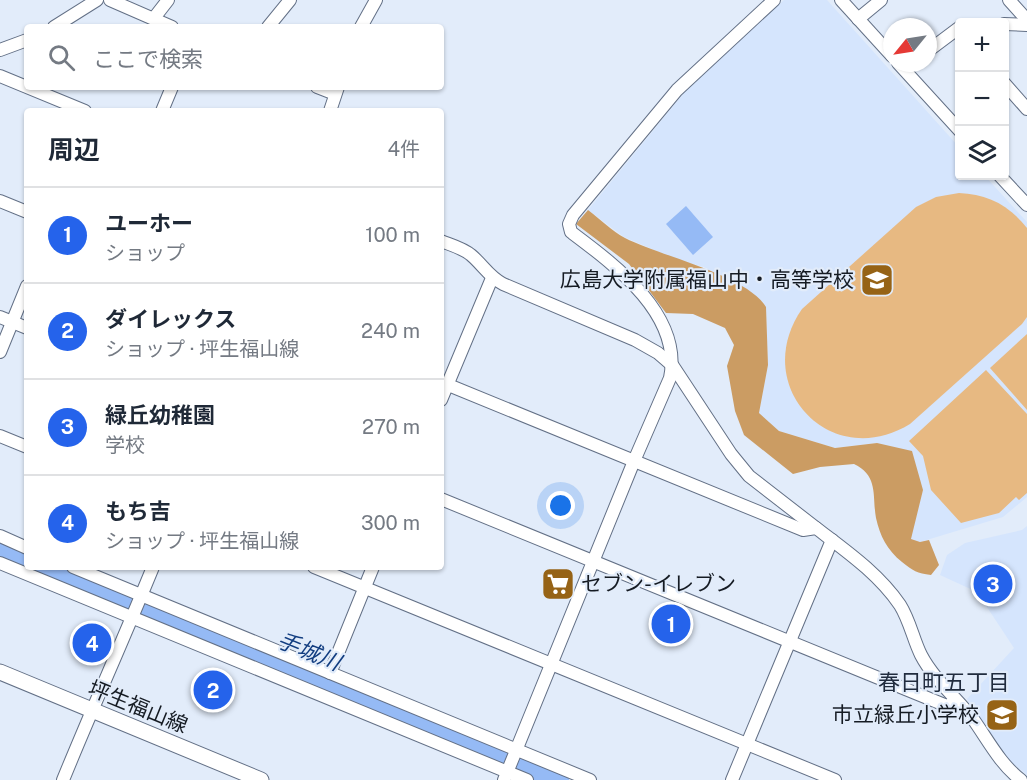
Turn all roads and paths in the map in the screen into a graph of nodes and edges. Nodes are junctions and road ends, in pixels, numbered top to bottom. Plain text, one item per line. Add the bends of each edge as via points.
1 (98, 0) edge
2 (110, 0) edge
3 (168, 0) edge
4 (290, 0) edge
5 (376, 0) edge
6 (774, 0) edge
7 (841, 0) edge
8 (881, 0) edge
9 (1009, 0) edge
10 (154, 18) junction
11 (858, 20) junction
12 (1027, 22) edge
13 (59, 24) edge
14 (166, 24) edge
15 (270, 24) edge
16 (363, 24) edge
17 (1009, 24) edge
18 (955, 31) edge
19 (24, 41) edge
20 (937, 44) edge
21 (883, 46) edge
22 (0, 50) edge
23 (911, 72) edge
24 (0, 76) edge
25 (24, 86) edge
26 (1009, 89) edge
27 (34, 90) edge
28 (171, 90) edge
29 (337, 91) edge
30 (78, 108) edge
31 (163, 108) edge
32 (331, 108) edge
33 (1027, 109) edge
34 (956, 126) edge
35 (1004, 180) edge
36 (0, 201) edge
37 (1027, 205) edge
38 (24, 211) edge
39 (444, 242) edge
40 (492, 278) junction
41 (24, 293) edge
42 (0, 317) edge
43 (12, 322) junction
44 (24, 327) edge
45 (0, 352) edge
46 (673, 366) junction
47 (444, 383) edge
48 (0, 436) edge
49 (24, 446) edge
50 (634, 461) junction
51 (444, 500) edge
52 (816, 528) junction
53 (0, 536) edge
54 (832, 540) junction
55 (24, 547) edge
56 (593, 561) junction
57 (0, 563) edge
58 (80, 570) edge
59 (152, 570) edge
60 (322, 570) edge
61 (372, 570) edge
62 (365, 588) junction
63 (141, 598) junction
64 (134, 617) junction
65 (788, 642) junction
66 (552, 665) junction
67 (0, 672) edge
68 (330, 673) junction
69 (956, 701) junction
70 (91, 710) junction
71 (747, 744) junction
72 (515, 752) junction
73 (507, 773) edge
74 (1018, 779) edge
75 (63, 780) edge
76 (261, 780) edge
77 (527, 780) edge
78 (590, 780) edge
79 (732, 780) edge
80 (835, 780) edge

1 - 13 street
2 - 10 street
3 - 10 street
4 - 15 street
5 - 16 street
6 - 46 street via 677,90 569,224 572,232 616,268 653,307
7 - 11 street
8 - 11 street
9 - 12 street
10 - 14 street
11 - 21 street
12 - 17 street
18 - 20 street
19 - 22 street
23 - 34 street
24 - 25 street
26 - 33 street
27 - 30 street
28 - 31 street
29 - 32 street
35 - 37 street
36 - 38 street
39 - 40 street via 473,256
40 - 46 street via 635,340
40 - 47 street
41 - 43 street
42 - 43 street
43 - 44 street
43 - 45 street
46 - 50 street
46 - 52 street via 749,476
47 - 50 street
48 - 49 street
50 - 52 street via 803,530
50 - 56 street
51 - 56 street
52 - 54 street
53 - 55 street
54 - 65 street
54 - 69 street via 876,576 898,603 921,655
56 - 65 street
56 - 66 street
57 - 64 street
58 - 63 street
59 - 63 street
60 - 62 street
61 - 62 street
62 - 66 street
62 - 68 street
63 - 64 street
63 - 68 street
64 - 70 street
64 - 73 street
65 - 69 street via 947,706
65 - 71 street
66 - 71 street
66 - 72 street
67 - 70 main road, 坪生福山線
68 - 72 street
69 - 74 street
70 - 75 street
70 - 76 main road, 坪生福山線
71 - 79 street
71 - 80 street
72 - 73 street
72 - 78 street
73 - 77 street

